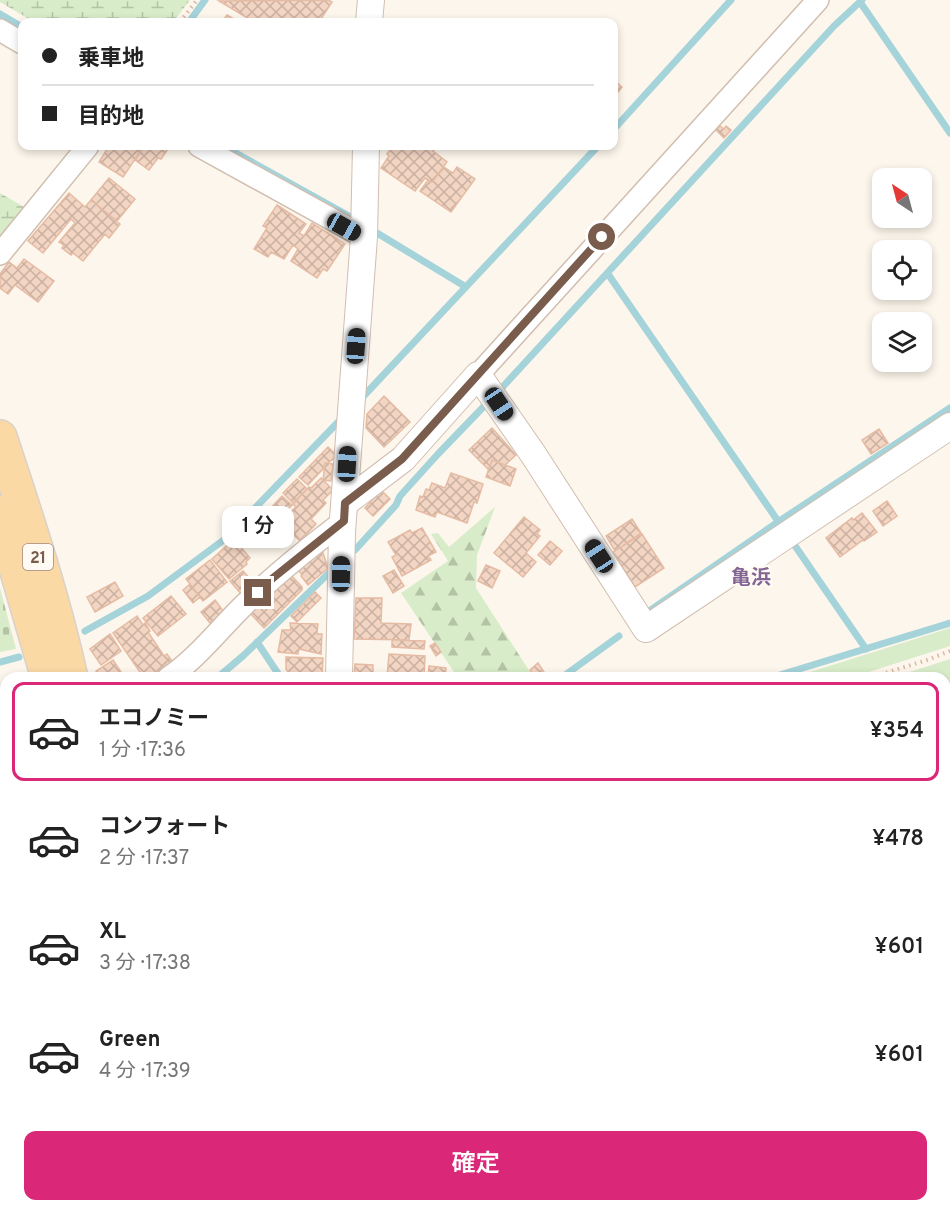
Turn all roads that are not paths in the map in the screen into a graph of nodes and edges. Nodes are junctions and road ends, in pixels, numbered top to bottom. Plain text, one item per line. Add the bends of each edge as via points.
1 (371, 0) edge
2 (818, 0) edge
3 (369, 18) edge
4 (0, 30) edge
5 (18, 41) edge
6 (85, 150) edge
7 (206, 150) edge
8 (366, 150) edge
9 (364, 237) junction
10 (0, 254) edge
11 (489, 389) junction
12 (950, 426) edge
13 (0, 437) edge
14 (344, 512) junction
15 (0, 513) edge
16 (46, 672) edge
17 (69, 672) edge
18 (175, 672) edge
19 (339, 672) edge

1 - 3 street
2 - 11 street
4 - 5 street
6 - 10 street
7 - 9 street
8 - 9 street
9 - 14 street
11 - 12 street via 646,629
11 - 14 street
13 - 17 main road, 21 via 26,514
14 - 18 street
14 - 19 street
15 - 16 main road, 21

